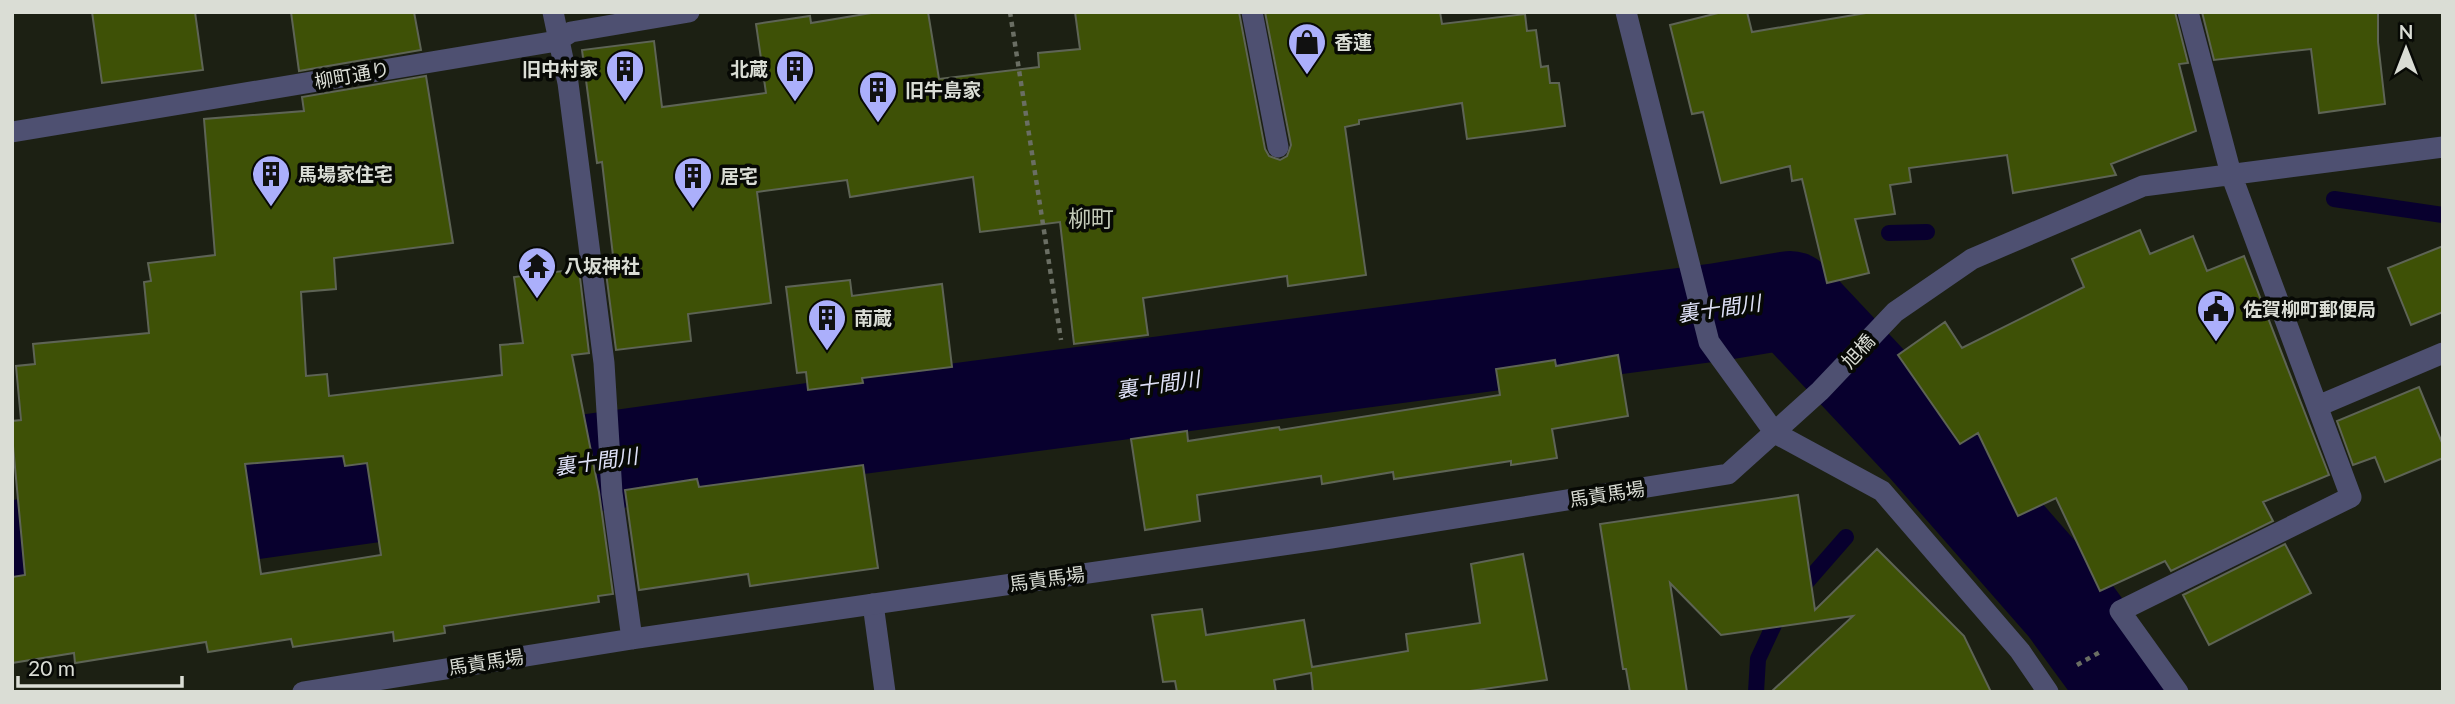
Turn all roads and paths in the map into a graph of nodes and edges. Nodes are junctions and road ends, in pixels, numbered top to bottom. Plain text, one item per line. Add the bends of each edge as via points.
1 (553, 12) edge
2 (690, 12) edge
3 (1010, 12) edge
4 (1252, 12) edge
5 (1626, 12) edge
6 (2188, 12) edge
7 (557, 41) junction
8 (12, 132) edge
9 (1278, 147) dead end
10 (2443, 147) edge
11 (2231, 174) junction
12 (1061, 340) dead end
13 (2443, 353) edge
14 (2318, 406) junction
15 (1775, 433) junction
16 (873, 604) junction
17 (632, 639) junction
18 (2108, 647) dead end
19 (2066, 672) dead end
20 (303, 692) edge
21 (885, 692) edge
22 (2048, 692) edge
23 (2178, 692) edge

1 - 7 street
2 - 7 street, 柳町通り via 571,32
3 - 12 path
4 - 9 street
5 - 15 street via 1709,342
6 - 11 street
7 - 8 street, 柳町通り
7 - 17 street via 568,83 604,363 612,493
10 - 11 street, 旭橋
11 - 14 street
11 - 15 street, 旭橋 via 2143,186 1972,259 1895,312
13 - 14 street
14 - 23 street via 2351,497 2120,611
15 - 16 street, 馬責馬場 via 1728,474 1331,538
15 - 22 street via 1882,491 2020,650
16 - 17 street, 馬責馬場
16 - 21 street
17 - 20 street, 馬責馬場
18 - 19 path

